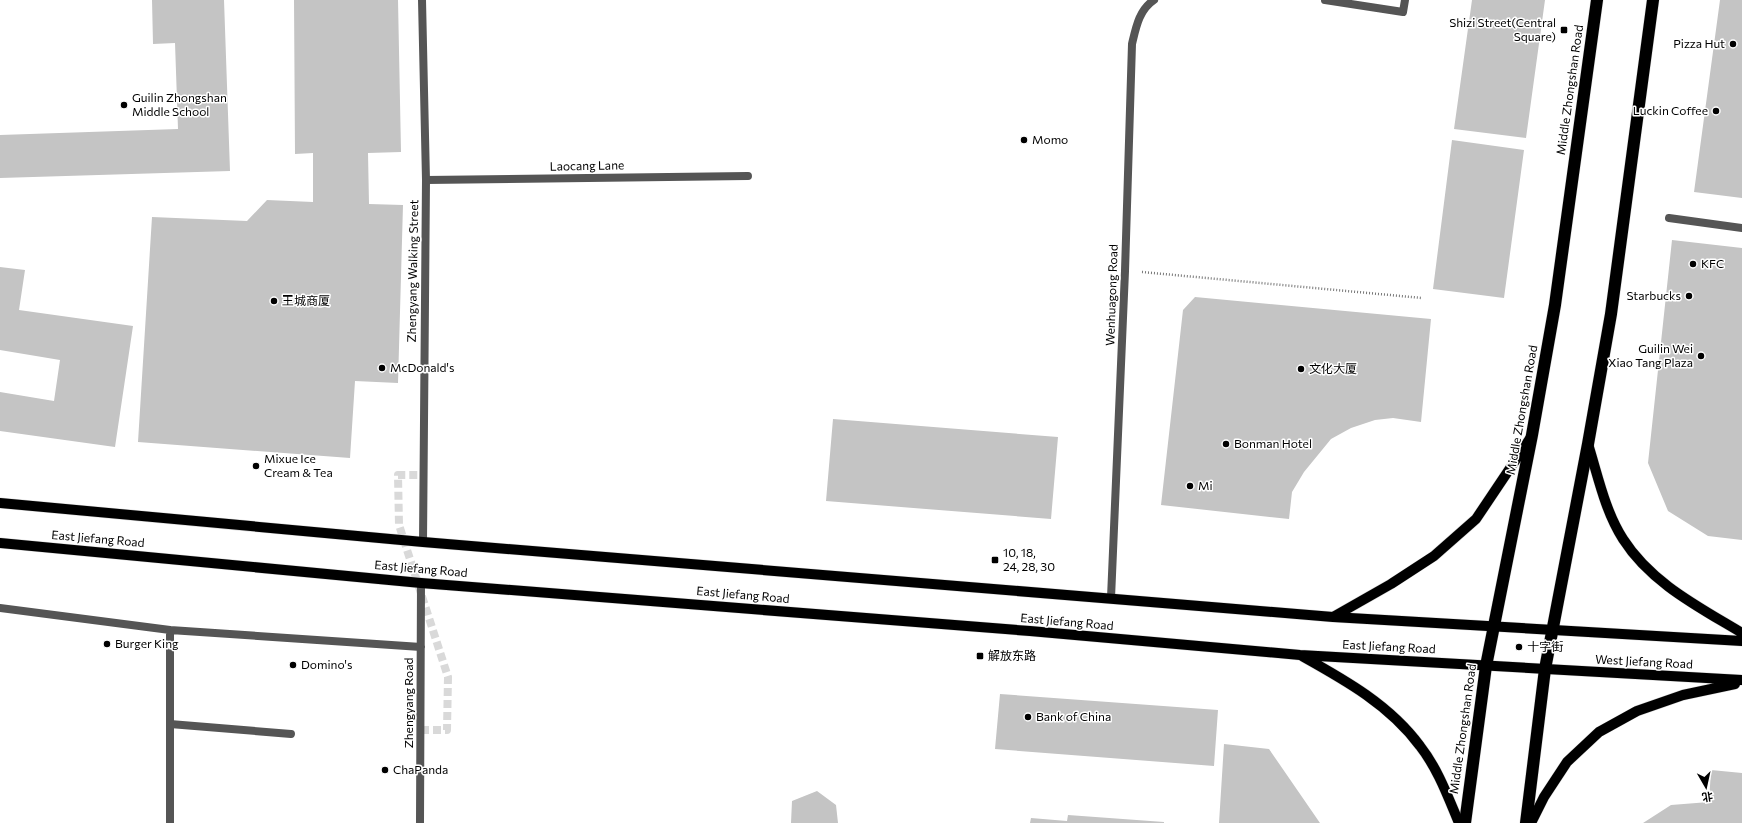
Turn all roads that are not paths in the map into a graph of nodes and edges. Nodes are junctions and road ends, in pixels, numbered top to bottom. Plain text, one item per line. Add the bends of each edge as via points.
1 (422, 0) edge
2 (1154, 0) edge
3 (1325, 0) edge
4 (1405, 0) edge
5 (1597, 0) edge
6 (1653, 0) edge
7 (748, 176) dead end
8 (426, 180) junction
9 (1669, 218) dead end
10 (1742, 228) edge
11 (1532, 435) junction
12 (1588, 444) junction
13 (0, 503) edge
14 (423, 542) junction
15 (0, 543) edge
16 (422, 583) junction
17 (1111, 598) junction
18 (0, 608) edge
19 (1333, 616) junction
20 (1493, 627) junction
21 (170, 630) junction
22 (1552, 630) junction
23 (1742, 633) edge
24 (1742, 641) edge
25 (421, 647) junction
26 (1300, 655) junction
27 (1486, 666) junction
28 (1545, 669) junction
29 (1742, 681) edge
30 (170, 724) junction
31 (291, 734) dead end
32 (170, 823) edge
33 (420, 823) edge
34 (1459, 823) edge
35 (1465, 823) edge
36 (1526, 823) edge
37 (1531, 823) edge

1 - 8 street, Zhengyang Walking Street
2 - 17 street, Wenhuagong Road via 1147,5 1137,23 1132,44 1126,270
3 - 4 street via 1402,12
5 - 11 highway, Middle Zhongshan Road via 1555,305
6 - 12 highway via 1611,314
7 - 8 street, Laocang Lane
8 - 14 street, Zhengyang Walking Street
9 - 10 street
11 - 19 main road via 1476,519 1434,556 1391,584
11 - 20 highway, Middle Zhongshan Road
12 - 22 highway
12 - 23 main road via 1605,501 1623,538 1647,570 1691,603
13 - 14 main road
14 - 17 main road
15 - 16 main road, East Jiefang Road
16 - 25 street, Zhengyang Road
16 - 26 main road, East Jiefang Road
17 - 19 main road
18 - 21 street
19 - 20 main road
20 - 22 main road
20 - 27 highway, Middle Zhongshan Road
21 - 25 street
21 - 30 street
22 - 24 main road
22 - 28 highway
25 - 33 street, Zhengyang Road
26 - 27 main road, East Jiefang Road
26 - 34 main road via 1345,680 1388,711 1420,746 1442,784
27 - 28 main road, East Jiefang Road
27 - 35 highway, Middle Zhongshan Road
28 - 29 main road, West Jiefang Road
28 - 36 highway
29 - 37 main road via 1675,698 1638,711 1599,732 1567,762 1544,797
30 - 31 street
30 - 32 street

